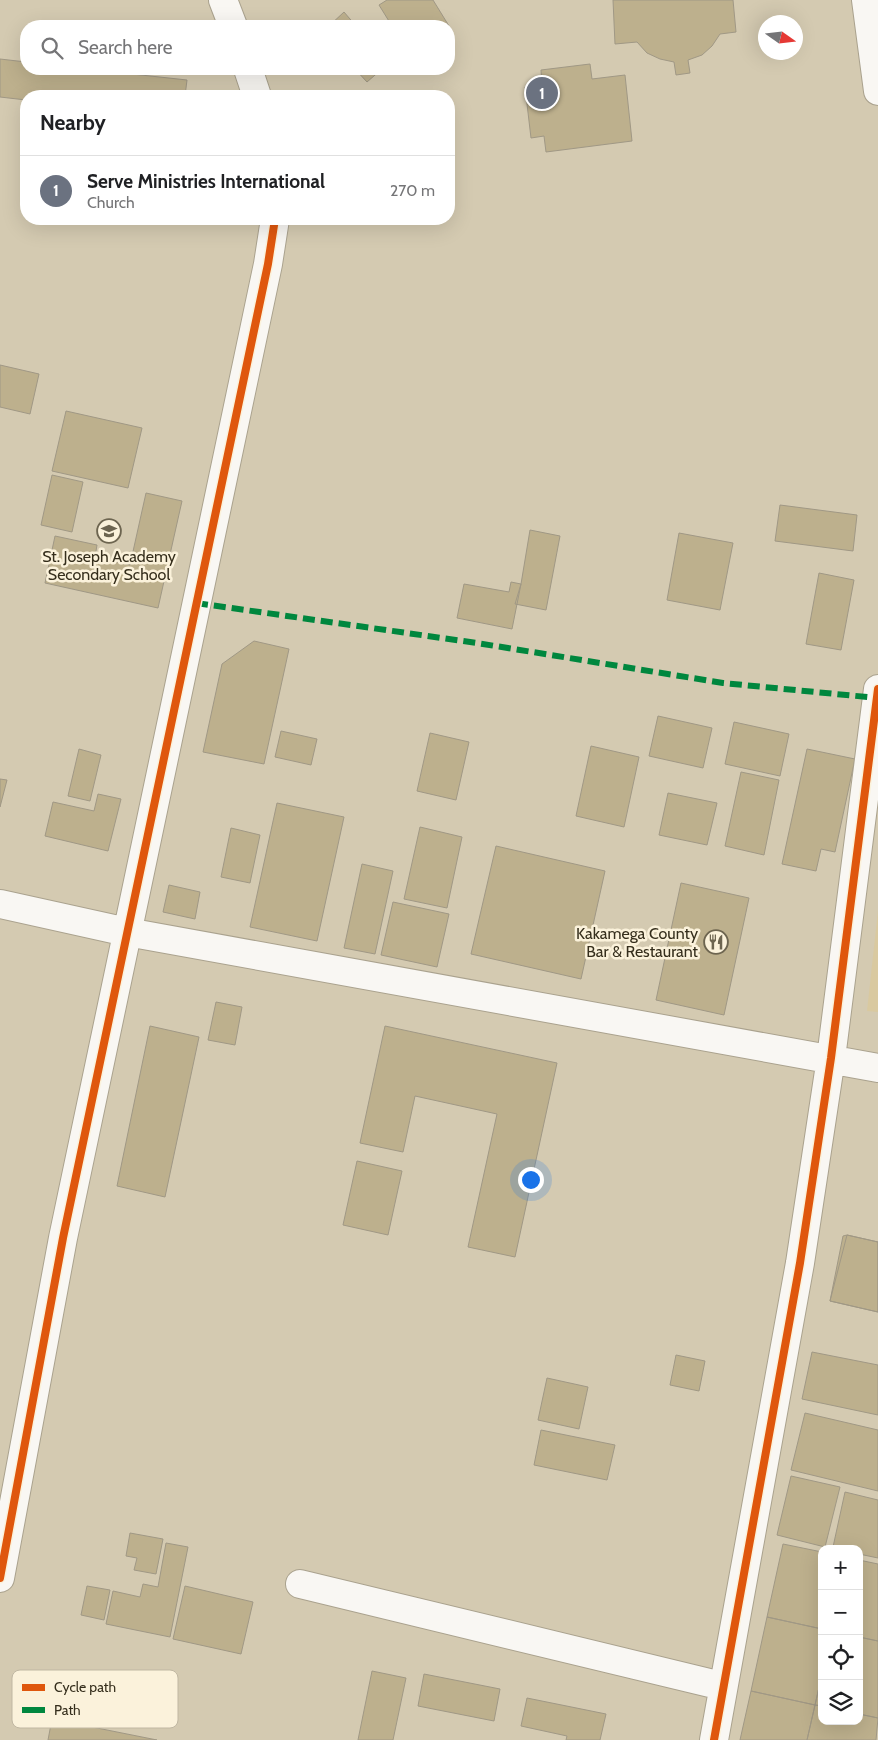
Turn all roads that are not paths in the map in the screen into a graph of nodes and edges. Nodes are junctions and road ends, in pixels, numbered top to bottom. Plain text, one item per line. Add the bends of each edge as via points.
1 (223, 0) edge
2 (866, 0) edge
3 (231, 20) edge
4 (250, 75) edge
5 (255, 90) edge
6 (878, 91) edge
7 (274, 225) edge
8 (878, 688) edge
9 (0, 904) edge
10 (128, 932) junction
11 (831, 1058) junction
12 (878, 1068) edge
13 (0, 1578) edge
14 (300, 1584) dead end
15 (722, 1686) junction
16 (714, 1740) edge

1 - 3 street
2 - 6 street
4 - 5 street
7 - 10 street
8 - 11 street
9 - 10 street
10 - 11 street
10 - 13 street via 63,1238
11 - 12 street
11 - 15 street via 800,1263
14 - 15 street
15 - 16 street

